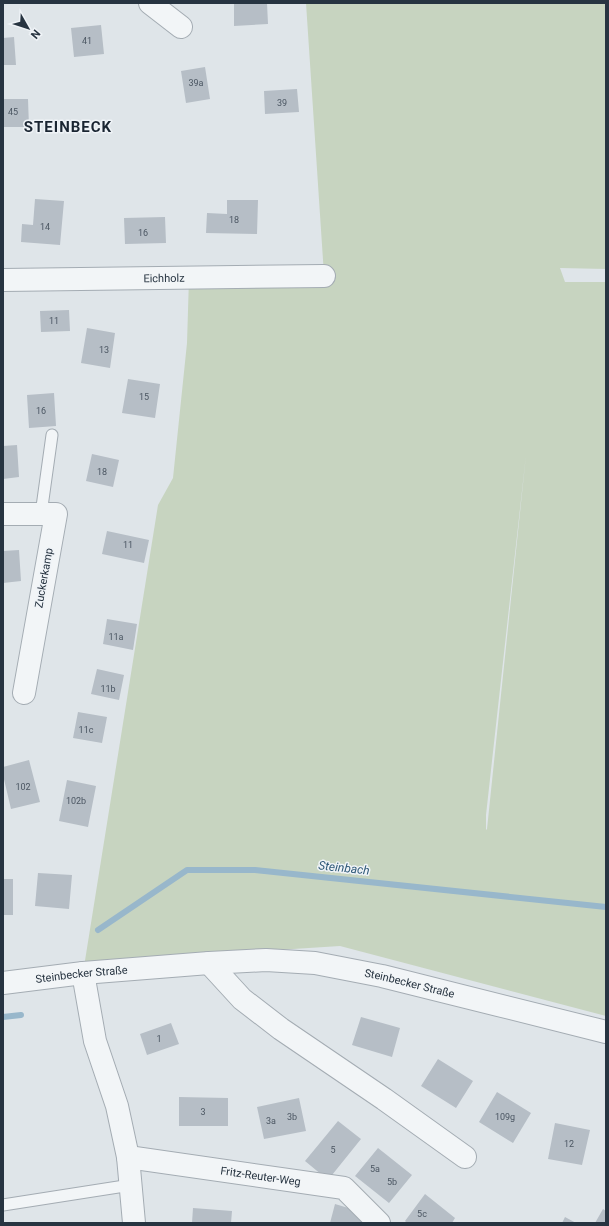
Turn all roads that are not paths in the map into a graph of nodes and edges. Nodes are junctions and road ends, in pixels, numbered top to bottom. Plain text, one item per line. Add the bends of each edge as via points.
1 (150, 3) edge
2 (181, 27) dead end
3 (324, 276) dead end
4 (3, 280) edge
5 (52, 435) dead end
6 (3, 514) edge
7 (41, 514) junction
8 (24, 693) dead end
9 (209, 963) junction
10 (83, 973) junction
11 (3, 983) edge
12 (606, 1032) edge
13 (128, 1157) junction
14 (465, 1157) dead end
15 (131, 1185) junction
16 (3, 1205) edge
17 (134, 1223) edge
18 (379, 1223) edge

1 - 2 street
3 - 4 street, Eichholz
5 - 7 lane
6 - 7 street, Zuckerkamp
7 - 8 street, Zuckerkamp via 56,514
9 - 10 street, Steinbecker Straße
9 - 12 street, Steinbecker Straße via 266,960 315,963 382,976
9 - 14 street via 242,999 281,1029
10 - 11 street, Steinbecker Straße
10 - 13 street via 95,1041 117,1106
13 - 15 street
13 - 18 street, Fritz-Reuter-Weg via 344,1188
15 - 16 lane
15 - 17 street

